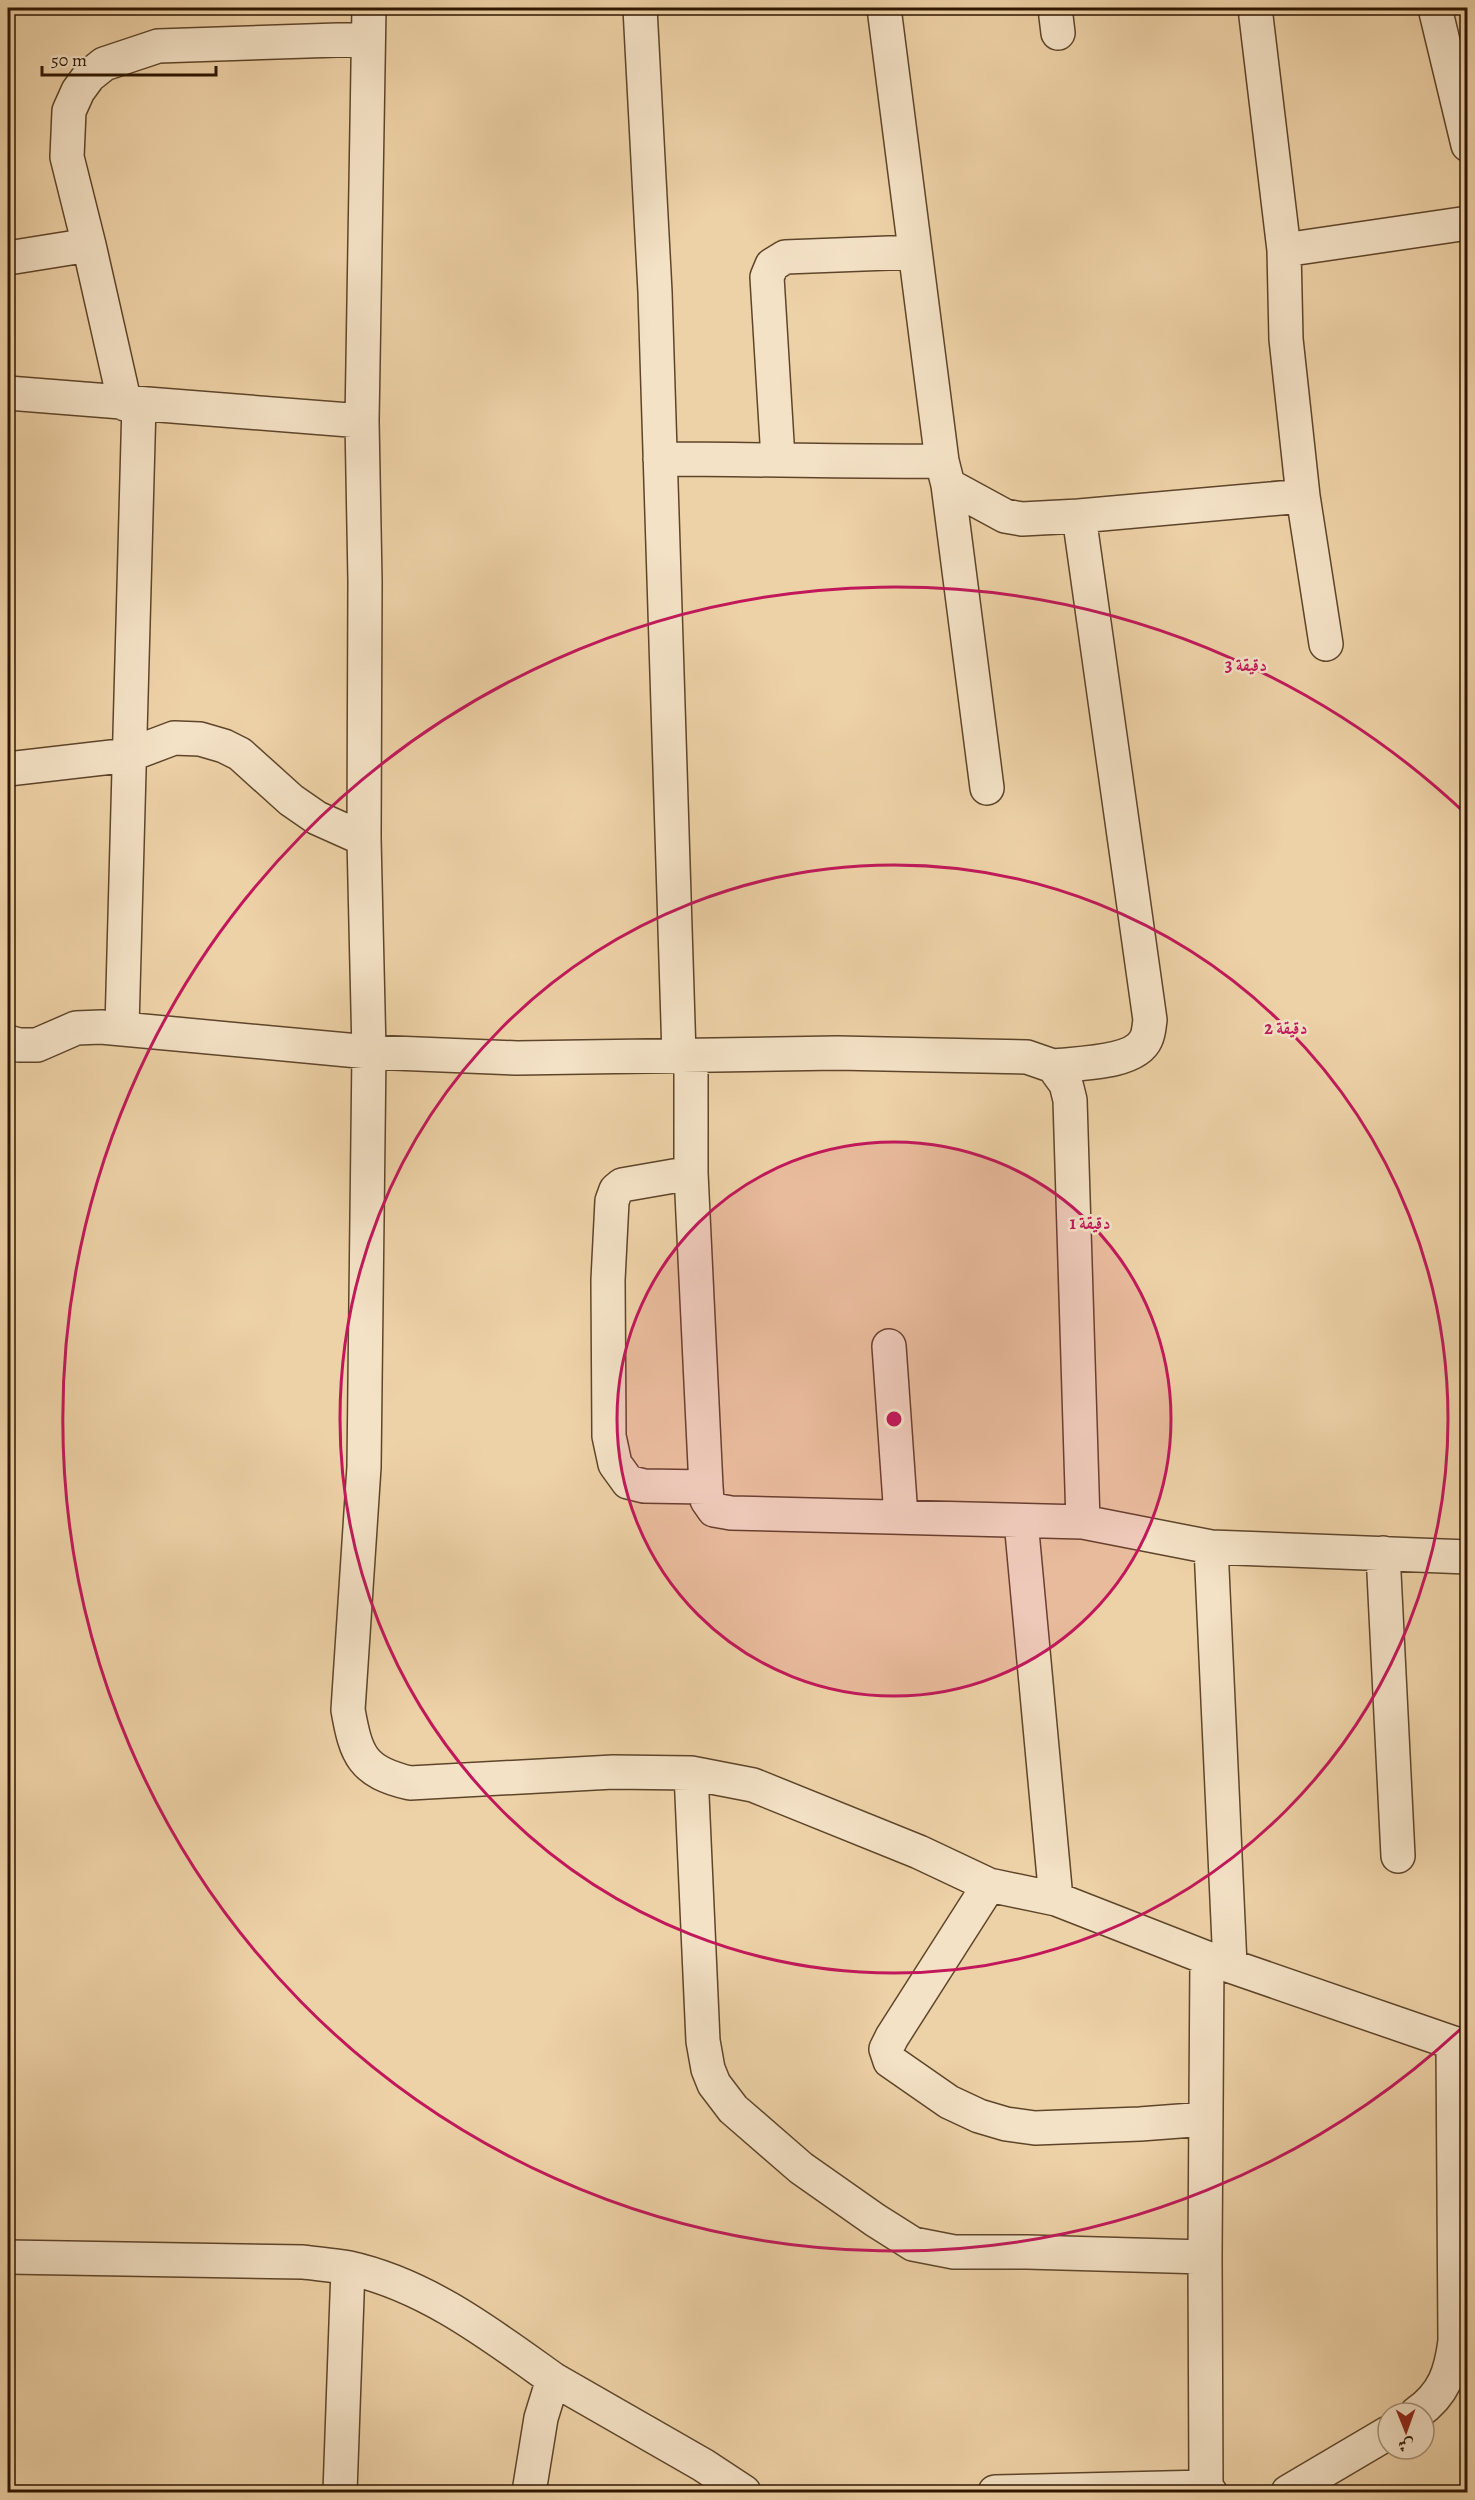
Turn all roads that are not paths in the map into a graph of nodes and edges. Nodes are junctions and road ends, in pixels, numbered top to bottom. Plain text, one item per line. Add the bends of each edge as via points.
1 (639, 8) edge
2 (884, 8) edge
3 (1255, 8) edge
4 (1435, 8) edge
5 (368, 23) edge
6 (1460, 77) edge
7 (1467, 145) edge
8 (1467, 223) edge
9 (89, 245) junction
10 (1284, 250) junction
11 (915, 252) junction
12 (8, 258) edge
13 (8, 393) edge
14 (132, 404) junction
15 (362, 421) junction
16 (660, 459) junction
17 (778, 459) junction
18 (945, 473) junction
19 (1303, 496) junction
20 (1079, 516) junction
21 (1326, 644) dead end
22 (129, 755) junction
23 (8, 769) edge
24 (987, 788) dead end
25 (364, 839) junction
26 (122, 1027) junction
27 (8, 1042) edge
28 (369, 1052) junction
29 (685, 1055) junction
30 (1053, 1066) junction
31 (691, 1173) junction
32 (889, 1347) dead end
33 (706, 1487) junction
34 (901, 1517) junction
35 (1021, 1521) junction
36 (1083, 1522) junction
37 (1211, 1547) junction
38 (1383, 1553) junction
39 (1467, 1557) edge
40 (691, 1773) junction
41 (1398, 1856) dead end
42 (989, 1885) junction
43 (1056, 1899) junction
44 (1218, 1962) junction
45 (1460, 2045) edge
46 (1206, 2119) junction
47 (8, 2257) edge
48 (1204, 2257) junction
49 (348, 2268) junction
50 (553, 2379) junction
51 (1432, 2401) edge
52 (1376, 2440) edge
53 (704, 2479) edge
54 (1208, 2490) edge
55 (1101, 2491) edge
56 (340, 2493) edge
57 (529, 2493) edge
58 (744, 2493) edge
59 (995, 2493) edge
60 (1288, 2493) edge

1 - 16 street
2 - 11 street
3 - 10 street
4 - 6 street
5 - 9 street via 158,46 104,64 78,91 69,111 67,132 67,158
5 - 15 street
6 - 7 street
8 - 10 street
9 - 12 street
9 - 14 street
10 - 19 street via 1286,339
11 - 17 street via 785,257 772,265 767,277
11 - 18 street
13 - 14 street
14 - 15 street
14 - 22 street
15 - 25 street
16 - 17 street
16 - 29 street
17 - 18 street
18 - 20 street via 1005,516
18 - 24 street
19 - 20 street
19 - 21 street
20 - 30 street via 1150,1020 1146,1040 1130,1054
22 - 23 street
22 - 25 street via 174,738 200,739 224,746 240,754 317,818
22 - 26 street
25 - 28 street
26 - 27 street via 76,1028 37,1045
26 - 28 street
28 - 29 street via 518,1058
28 - 40 street via 364,1467 348,1710 353,1740 365,1761 385,1777 410,1783 566,1773
29 - 30 street via 1027,1057
29 - 31 street
30 - 36 street via 1066,1084 1073,1127 1073,1252
31 - 33 street
31 - 33 street via 622,1185 612,1201 609,1436 615,1464 628,1482
32 - 34 street
33 - 34 street via 707,1500 714,1510 731,1513
34 - 35 street
35 - 36 street
35 - 43 street
36 - 37 street
37 - 38 street
37 - 44 street
38 - 39 street
38 - 41 street
40 - 42 street via 753,1785 789,1798
40 - 48 street via 703,2041 714,2084 733,2109 801,2168 914,2244 954,2252
42 - 43 street
42 - 46 street via 892,2037 886,2049 890,2061 949,2102 1006,2124 1035,2128
43 - 44 street
44 - 45 street
44 - 46 street
45 - 51 street via 1455,2341 1451,2369
46 - 48 street
47 - 49 street via 303,2262
48 - 54 street
49 - 50 street via 385,2278 434,2300 494,2336
49 - 56 street
50 - 53 street
50 - 57 street via 541,2418
52 - 60 street
53 - 58 street
54 - 55 street
55 - 59 street

